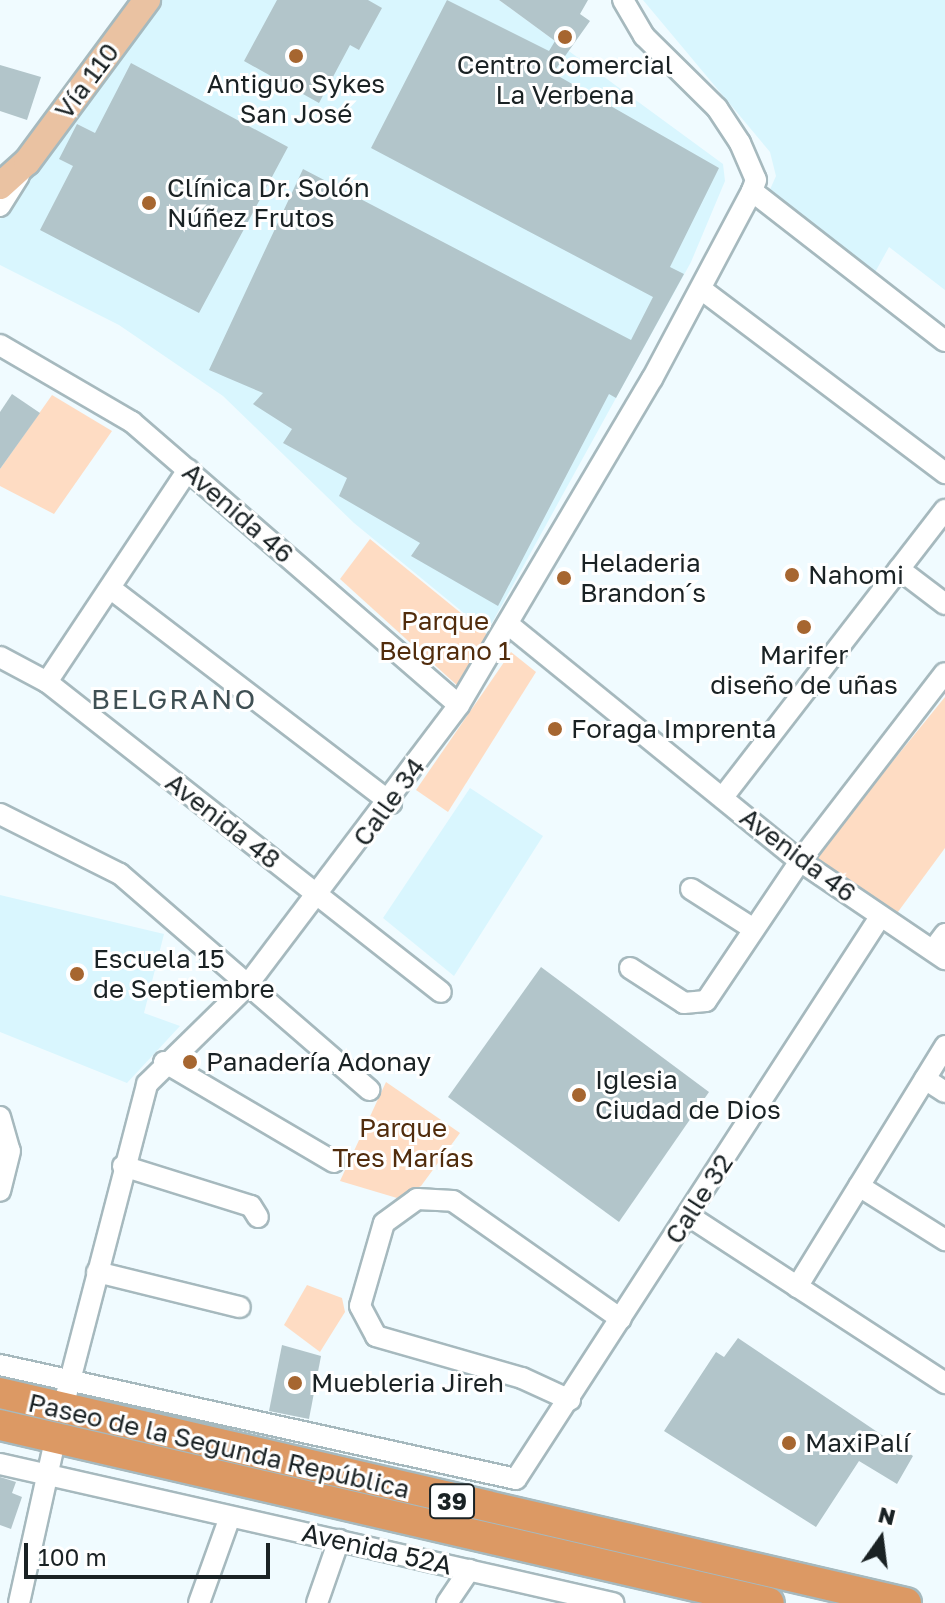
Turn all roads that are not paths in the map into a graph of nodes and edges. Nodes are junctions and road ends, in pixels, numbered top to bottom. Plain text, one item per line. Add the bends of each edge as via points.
1 (147, 0) edge
2 (623, 0) edge
3 (27, 162) junction
4 (0, 170) edge
5 (0, 186) edge
6 (752, 191) junction
7 (0, 206) edge
8 (701, 289) junction
9 (945, 341) edge
10 (0, 345) edge
11 (188, 470) junction
12 (945, 473) edge
13 (945, 510) edge
14 (899, 569) junction
15 (110, 588) junction
16 (945, 604) edge
17 (508, 624) junction
18 (0, 657) edge
19 (945, 673) edge
20 (47, 682) junction
21 (459, 705) junction
22 (723, 797) junction
23 (391, 803) junction
24 (0, 814) edge
25 (800, 861) junction
26 (691, 889) dead end
27 (319, 896) junction
28 (880, 917) junction
29 (752, 928) junction
30 (941, 948) edge
31 (630, 968) dead end
32 (245, 988) junction
33 (441, 992) dead end
34 (945, 1046) edge
35 (164, 1062) junction
36 (925, 1079) junction
37 (369, 1090) dead end
38 (945, 1092) edge
39 (0, 1117) edge
40 (334, 1162) dead end
41 (123, 1166) junction
42 (859, 1186) junction
43 (0, 1191) edge
44 (689, 1216) junction
45 (258, 1217) dead end
46 (945, 1240) edge
47 (97, 1272) junction
48 (797, 1287) junction
49 (240, 1307) dead end
50 (621, 1319) junction
51 (0, 1365) edge
52 (945, 1383) edge
53 (0, 1393) edge
54 (66, 1397) junction
55 (570, 1400) junction
56 (0, 1425) edge
57 (55, 1441) junction
58 (0, 1464) edge
59 (47, 1479) junction
60 (230, 1517) junction
61 (339, 1540) junction
62 (469, 1570) junction
63 (19, 1603) edge
64 (199, 1603) edge
65 (317, 1603) edge
66 (447, 1603) edge
67 (613, 1603) edge
68 (769, 1603) edge
69 (906, 1603) edge

1 - 3 main road, Vía 110
2 - 6 street via 644,36 717,108 756,180
3 - 4 main road
3 - 5 main road, Vía 110
3 - 7 street
6 - 8 street, Calle 34
6 - 9 street
8 - 12 street
8 - 17 street, Calle 34
10 - 11 street, Avenida 46 via 132,422
11 - 15 street
11 - 21 street, Avenida 46
13 - 14 street
14 - 16 street
14 - 22 street
15 - 20 street
15 - 23 street
17 - 21 street, Calle 34
17 - 22 street, Avenida 46
18 - 20 street, Avenida 48
19 - 25 street
20 - 27 street, Avenida 48
21 - 23 street, Calle 34
22 - 25 street, Avenida 46
23 - 27 street, Calle 34
24 - 32 street via 120,874
25 - 28 street, Avenida 46
25 - 29 street
26 - 29 street
27 - 32 street, Calle 34
27 - 33 street, Avenida 48
28 - 30 street, Avenida 46
28 - 44 street, Calle 32
29 - 31 street via 706,1001 691,1006
32 - 35 street, Calle 34
32 - 37 street
34 - 36 street
35 - 40 street
35 - 41 street, Calle 34 via 145,1089
36 - 38 street
36 - 42 street
39 - 43 street via 9,1140
41 - 45 street via 251,1206
41 - 47 street, Calle 34
42 - 46 street
42 - 48 street
44 - 48 street
44 - 50 street, Calle 32
47 - 49 street
47 - 54 street, Calle 34
48 - 52 street
50 - 55 street, Calle 32
50 - 55 street via 468,1209 443,1198 417,1199 384,1223 360,1301 364,1320 398,1347 522,1378
51 - 54 street
53 - 54 highway, Paseo de la Segunda República / 39
54 - 55 street, Calle 32 via 516,1479
54 - 69 highway, Paseo de la Segunda República / 39
56 - 57 highway, Paseo de la Segunda República / 39
57 - 59 street
57 - 68 highway, Paseo de la Segunda República / 39
58 - 59 street, Avenida 52A
59 - 60 street, Avenida 52A
59 - 63 street
60 - 61 street, Avenida 52A
60 - 64 street
61 - 62 street, Avenida 52A
61 - 65 street
62 - 66 street
62 - 67 street, Avenida 52A

